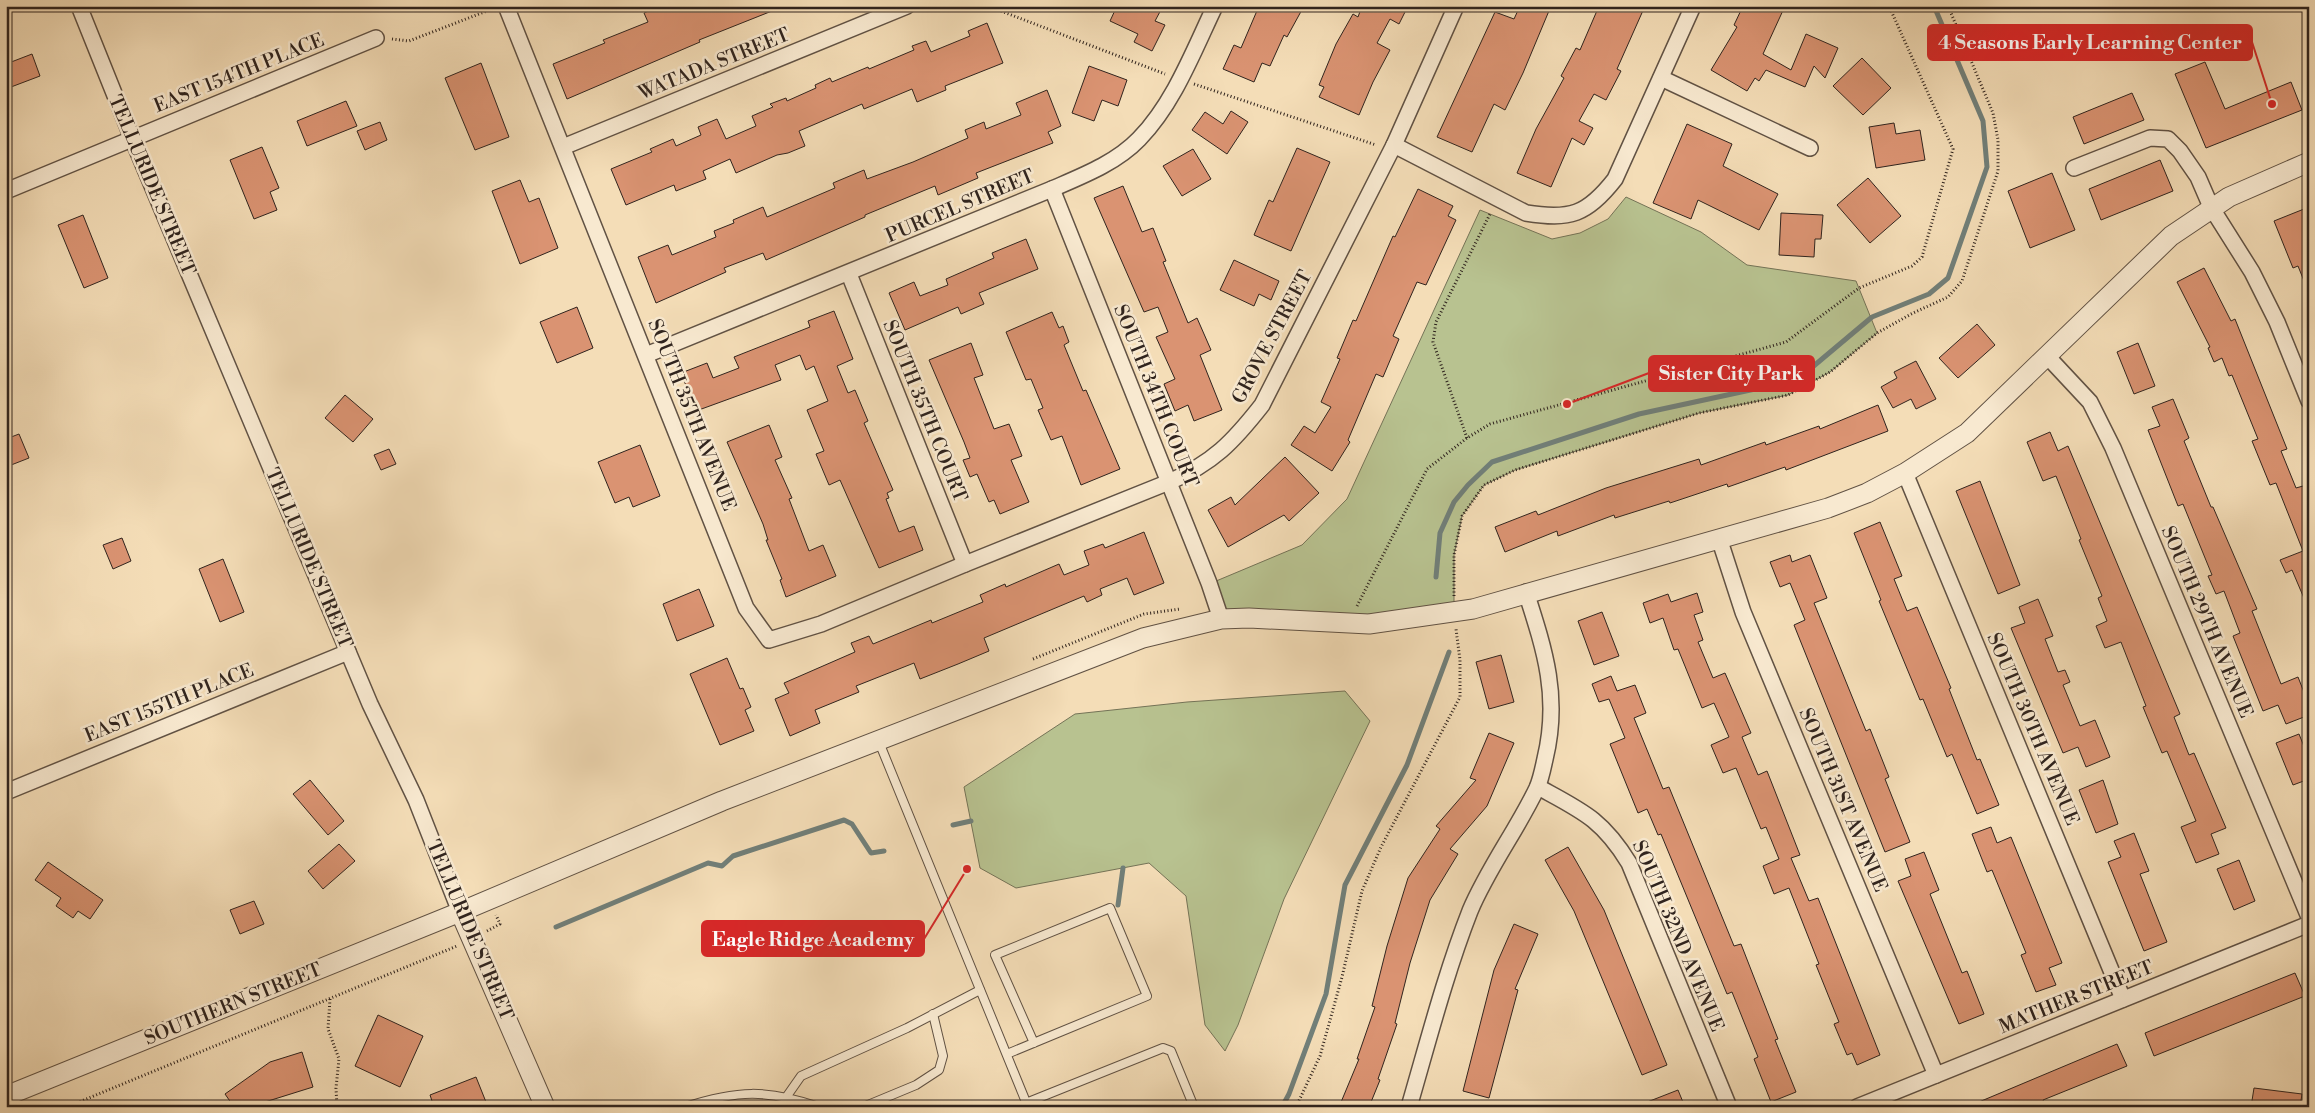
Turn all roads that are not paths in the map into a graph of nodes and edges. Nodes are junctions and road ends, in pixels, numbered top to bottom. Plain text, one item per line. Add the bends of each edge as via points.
1 (79, 6) edge
2 (506, 6) edge
3 (907, 6) edge
4 (1214, 6) edge
5 (1456, 6) edge
6 (1693, 6) edge
7 (376, 38) road end
8 (1661, 78) junction
9 (132, 138) junction
10 (1394, 145) junction
11 (563, 147) junction
12 (1810, 148) dead end
13 (2309, 162) edge
14 (2074, 168) dead end
15 (1052, 189) junction
16 (6, 192) edge
17 (2211, 207) junction
18 (849, 274) junction
19 (646, 354) junction
20 (2047, 356) junction
21 (2309, 401) edge
22 (1905, 473) junction
23 (1169, 482) junction
24 (1719, 538) junction
25 (965, 564) junction
26 (1526, 592) junction
27 (1221, 619) junction
28 (348, 652) junction
29 (878, 740) junction
30 (1538, 787) junction
31 (6, 792) edge
32 (460, 912) junction
33 (2309, 917) edge
34 (2309, 924) edge
35 (980, 990) junction
36 (2123, 999) junction
37 (933, 1014) junction
38 (1034, 1043) junction
39 (1007, 1054) junction
40 (1936, 1075) junction
41 (6, 1096) edge
42 (787, 1096) junction
43 (1027, 1105) edge
44 (545, 1107) edge
45 (685, 1107) edge
46 (819, 1107) edge
47 (863, 1107) edge
48 (1194, 1107) edge
49 (1409, 1107) edge
50 (1729, 1107) edge
51 (1857, 1107) edge

1 - 9 street, TELLURIDE STREET
2 - 11 street, SOUTH 35TH AVENUE
3 - 11 street, WATADA STREET
4 - 15 street, PURCEL STREET via 1180,80 1155,121 1138,140 1109,162
5 - 10 street, GROVE STREET
6 - 8 street
7 - 9 street, EAST 154TH PLACE
8 - 10 street via 1615,179 1600,198 1581,211 1564,216 1526,212
8 - 12 street
9 - 16 street, EAST 154TH PLACE
9 - 28 street, TELLURIDE STREET
10 - 23 street, GROVE STREET via 1262,404 1221,452 1196,470
11 - 19 street, SOUTH 35TH AVENUE
13 - 17 street, SOUTHERN STREET
14 - 17 street via 2150,138 2168,139 2198,177
15 - 18 street, PURCEL STREET
15 - 23 street, SOUTH 34TH COURT
17 - 20 street, SOUTHERN STREET via 2170,236
17 - 21 street via 2256,280
18 - 19 street, PURCEL STREET
18 - 25 street, SOUTH 35TH COURT
19 - 25 street, SOUTH 35TH AVENUE via 746,608 770,640 821,624
20 - 22 street, SOUTHERN STREET via 1967,433
20 - 33 street, SOUTH 29TH AVENUE via 2090,402 2112,448
22 - 24 street, SOUTHERN STREET via 1828,508
22 - 36 street, SOUTH 30TH AVENUE
23 - 25 street, GROVE STREET
23 - 27 street, SOUTH 34TH COURT
24 - 26 street, SOUTHERN STREET
24 - 40 street, SOUTH 31ST AVENUE via 1743,612
26 - 27 street, SOUTHERN STREET via 1473,609 1369,624
26 - 30 street via 1548,662 1552,707 1551,734
27 - 29 street, SOUTHERN STREET via 1144,638
28 - 31 street, EAST 155TH PLACE
28 - 32 street, TELLURIDE STREET via 416,800
29 - 32 street, SOUTHERN STREET via 722,801
29 - 35 lane
30 - 49 street via 1470,910
30 - 50 street, SOUTH 32ND AVENUE via 1576,807 1596,822 1615,840 1629,863
32 - 41 street, SOUTHERN STREET
32 - 44 street, TELLURIDE STREET
34 - 36 street, MATHER STREET
35 - 37 lane
35 - 39 lane
36 - 40 street, MATHER STREET
37 - 42 lane via 801,1076
37 - 47 lane via 943,1056 939,1070 916,1085
38 - 38 lane via 1147,996 1110,908 995,954
38 - 39 lane
39 - 43 lane
40 - 51 street, MATHER STREET
42 - 45 lane via 746,1092 714,1097
42 - 46 lane
43 - 48 lane via 1163,1048 1171,1051

